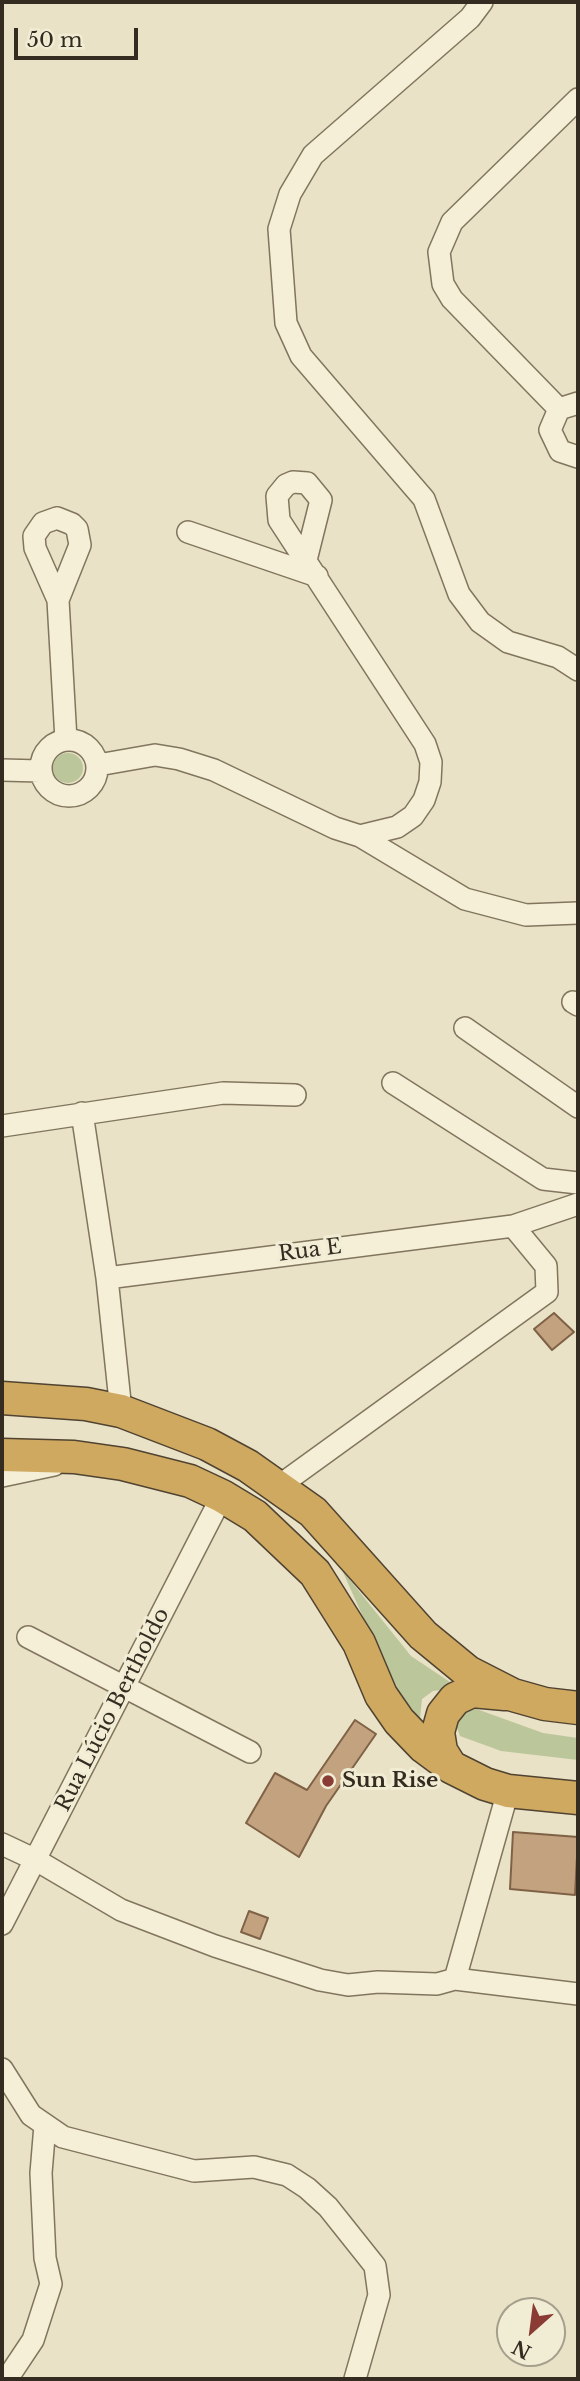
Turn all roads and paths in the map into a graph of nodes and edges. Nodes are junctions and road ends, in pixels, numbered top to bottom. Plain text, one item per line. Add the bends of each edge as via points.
1 (482, 2) edge
2 (578, 99) edge
3 (569, 406) edge
4 (578, 457) edge
5 (188, 533) dead end
6 (58, 600) dead end
7 (578, 670) edge
8 (66, 740) junction
9 (98, 765) junction
10 (2, 770) edge
11 (40, 771) junction
12 (360, 836) junction
13 (578, 914) edge
14 (465, 1028) dead end
15 (393, 1083) dead end
16 (295, 1095) dead end
17 (578, 1107) edge
18 (82, 1113) junction
19 (2, 1126) edge
20 (578, 1183) edge
21 (578, 1204) edge
22 (513, 1226) junction
23 (107, 1278) junction
24 (2, 1398) edge
25 (121, 1410) junction
26 (2, 1455) edge
27 (74, 1457) junction
28 (2, 1476) edge
29 (279, 1486) junction
30 (222, 1496) junction
31 (28, 1637) dead end
32 (124, 1689) junction
33 (513, 1695) junction
34 (578, 1707) edge
35 (250, 1752) dead end
36 (451, 1767) junction
37 (508, 1791) junction
38 (578, 1798) edge
39 (2, 1844) edge
40 (36, 1860) junction
41 (2, 1924) edge
42 (455, 1979) junction
43 (578, 1994) edge
44 (2, 2069) edge
45 (46, 2125) junction
46 (7, 2379) edge
47 (355, 2379) edge

1 - 7 street via 470,18 313,155 290,194 279,229 286,323 302,356 424,499 459,594 480,622 508,642 558,657
2 - 3 street via 452,222 439,252 441,276 452,299
3 - 4 street via 551,422 551,438 560,451
5 - 12 street via 312,568 425,744 431,762 424,800 397,827
6 - 8 street
8 - 9 street via 85,744
8 - 11 street via 49,747
9 - 11 street via 89,789 72,796 53,792
9 - 12 street via 155,755 179,758
10 - 11 street
12 - 13 street via 465,899 526,915
14 - 17 street
15 - 20 street via 543,1179
16 - 18 street via 223,1093
18 - 19 street
18 - 23 street
21 - 22 street, Rua E
22 - 23 street, Rua E
22 - 29 street via 546,1266 547,1292
23 - 25 street
24 - 25 highway
25 - 29 highway via 207,1444
26 - 27 highway
27 - 28 street
27 - 30 highway via 162,1472
29 - 33 highway via 338,1537 423,1635 468,1672
30 - 32 street, Rua Lúcio Bertholdo
30 - 36 highway via 255,1516 316,1573 399,1721
31 - 32 street
32 - 35 street
32 - 40 street, Rua Lúcio Bertholdo
33 - 34 highway
33 - 36 highway via 472,1691 455,1699 443,1714 438,1732 441,1751
36 - 37 highway
37 - 38 highway
37 - 42 street
39 - 40 street
40 - 41 street, Rua Lúcio Bertholdo
40 - 42 street via 121,1910 320,1980 348,1985 436,1984
42 - 43 street
44 - 45 street via 31,2115
45 - 46 street via 41,2173 45,2258 51,2284 33,2340
45 - 47 street via 63,2137 174,2167 194,2171 254,2168 287,2175 307,2188 375,2266 379,2295

